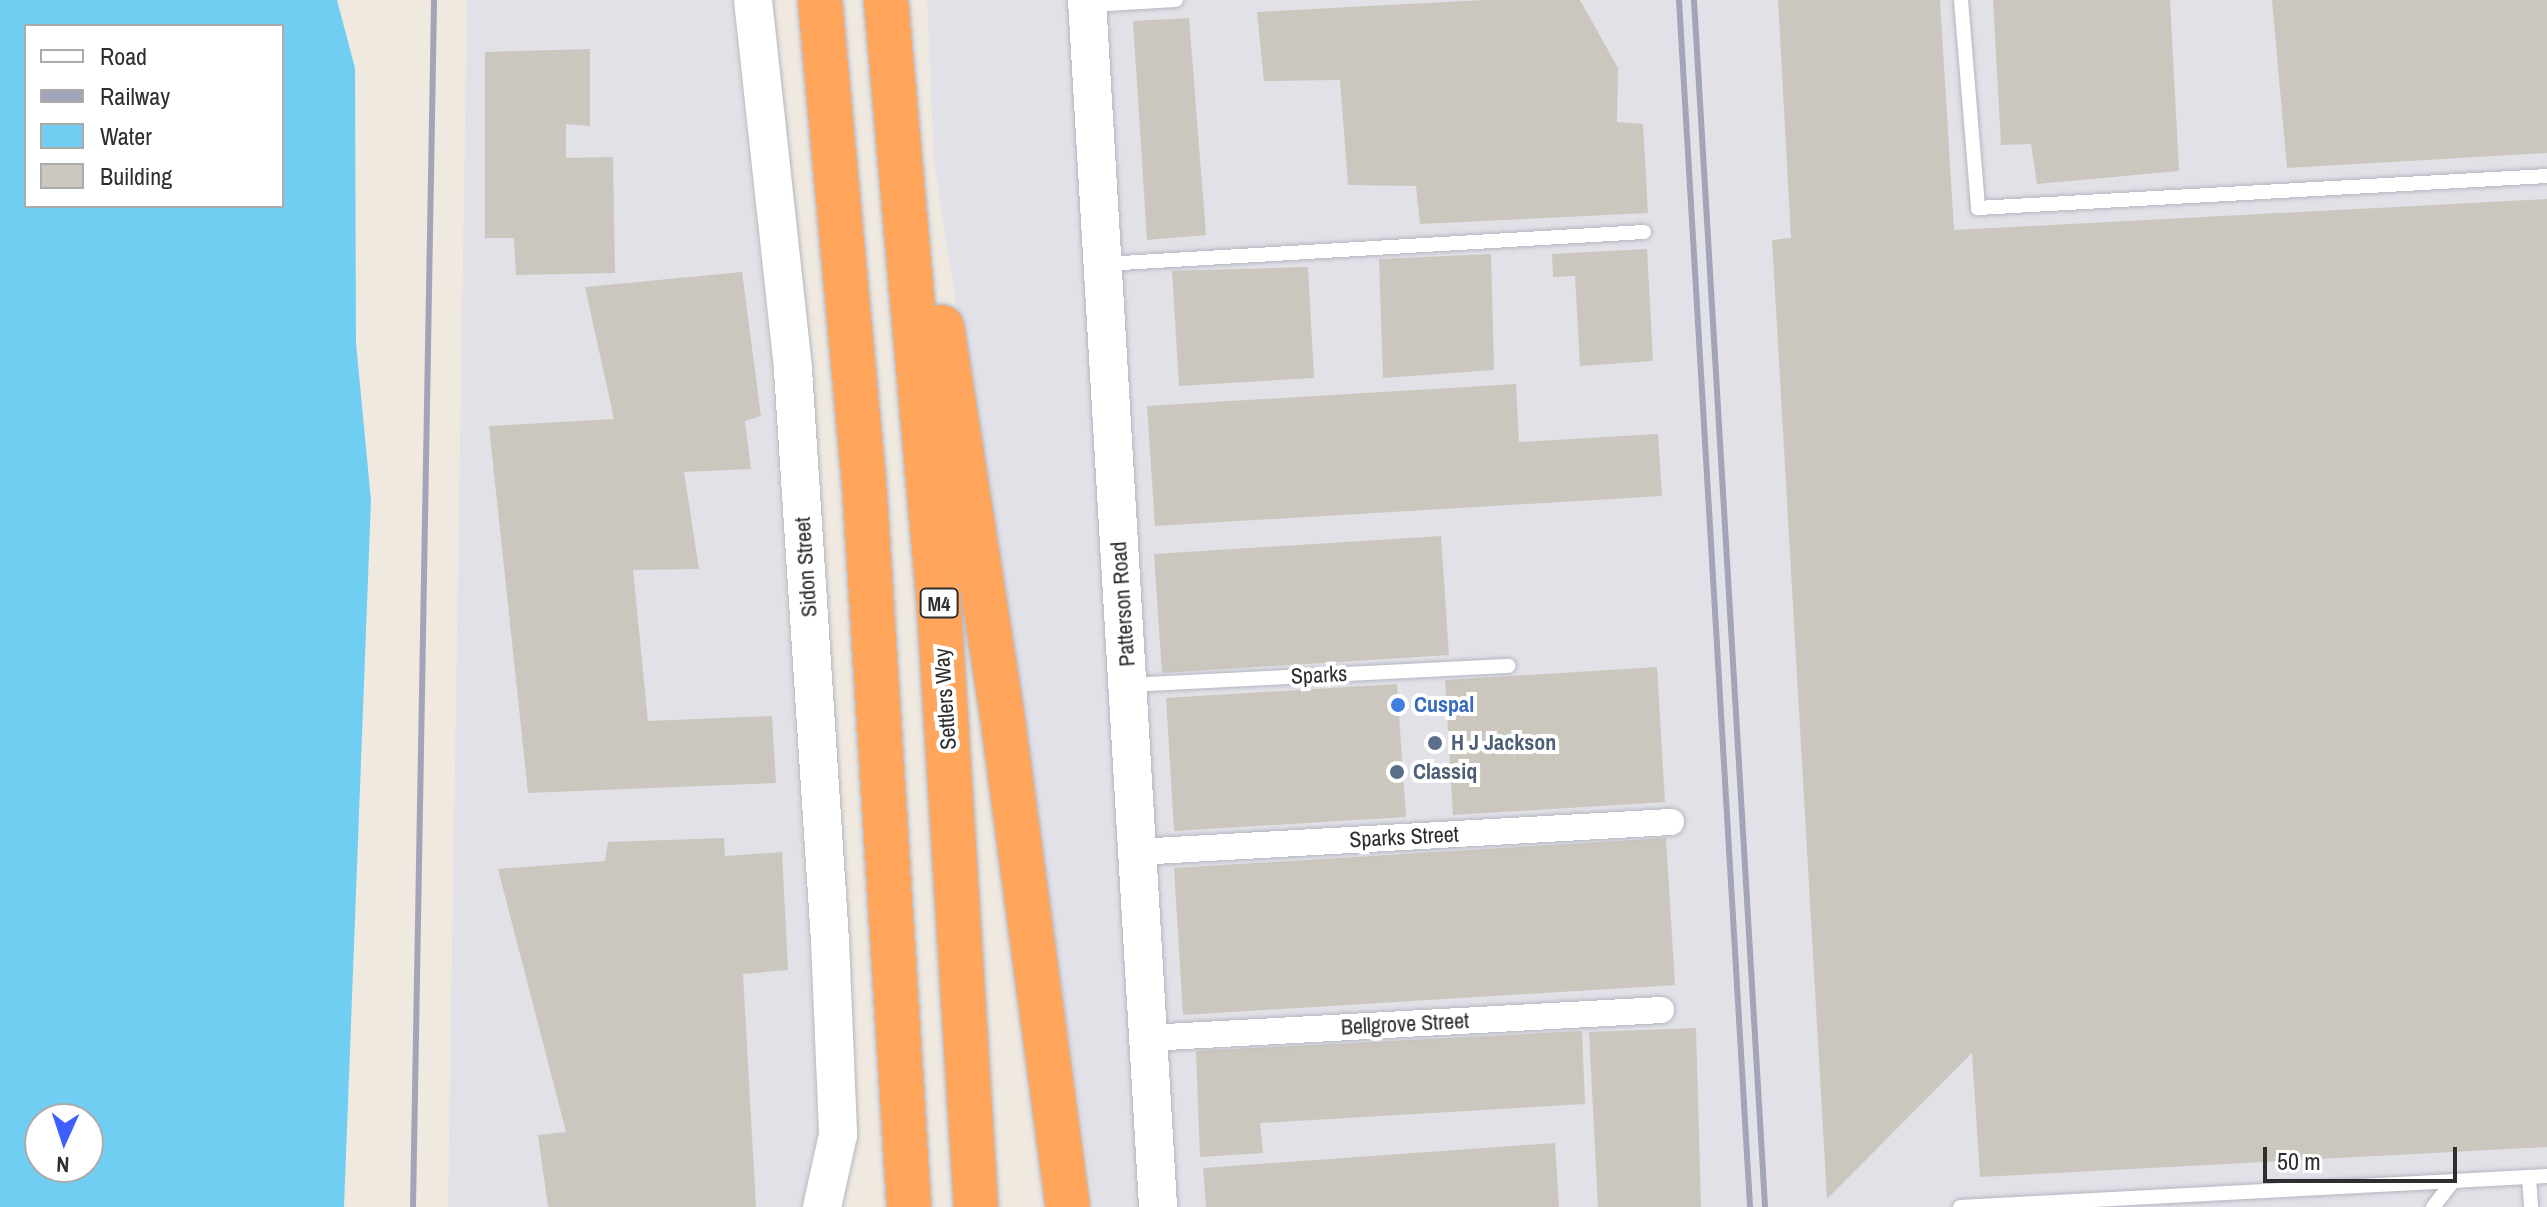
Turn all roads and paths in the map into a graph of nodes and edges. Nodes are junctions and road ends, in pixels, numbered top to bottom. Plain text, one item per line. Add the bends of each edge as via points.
1 (753, 0) edge
2 (820, 0) edge
3 (886, 0) edge
4 (1176, 0) edge
5 (1961, 0) edge
6 (1087, 2) edge
7 (891, 99) junction
8 (2547, 176) edge
9 (1644, 232) dead end
10 (1102, 264) junction
11 (1509, 666) dead end
12 (1128, 685) junction
13 (1671, 822) dead end
14 (1137, 852) junction
15 (1661, 1010) dead end
16 (1148, 1038) junction
17 (838, 1135) junction
18 (2547, 1176) edge
19 (2529, 1177) junction
20 (2453, 1181) junction
21 (822, 1207) edge
22 (836, 1207) edge
23 (909, 1207) edge
24 (976, 1207) edge
25 (1068, 1207) edge
26 (1158, 1207) edge
27 (1960, 1207) edge
28 (2433, 1207) edge
29 (2531, 1207) edge

1 - 17 street, Sidon Street via 793,370
2 - 23 highway via 864,481
3 - 7 highway, Settlers Way / M4
4 - 6 lane
5 - 8 lane via 1978,208
6 - 10 street, Patterson Road
7 - 24 highway, Settlers Way / M4 via 935,560
7 - 25 highway via 924,155 944,345 1004,729
9 - 10 lane
10 - 12 street, Patterson Road
11 - 12 lane, Sparks
12 - 14 street, Patterson Road
13 - 14 street, Sparks Street
14 - 16 street, Patterson Road
15 - 16 street, Bellgrove Street
16 - 26 street, Patterson Road
17 - 21 street, Sidon Street
17 - 22 street, Sidon Street
18 - 19 lane
19 - 20 lane
19 - 29 lane
20 - 27 lane
20 - 28 lane

